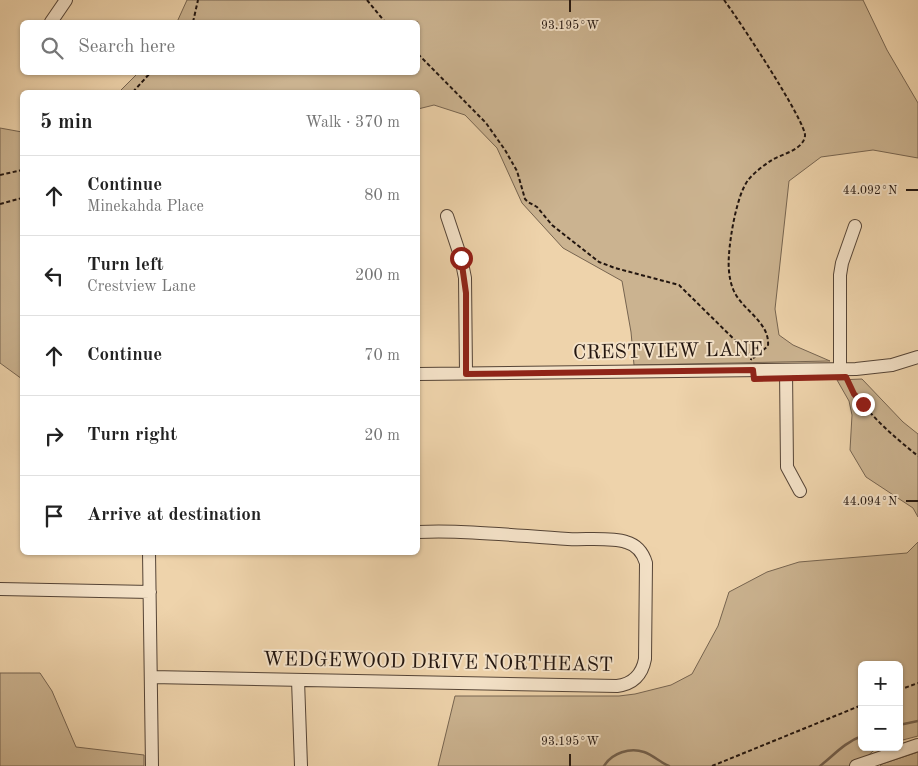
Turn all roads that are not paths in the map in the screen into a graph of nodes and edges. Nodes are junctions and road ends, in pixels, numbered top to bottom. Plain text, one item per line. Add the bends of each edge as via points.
1 (66, 0) edge
2 (52, 20) edge
3 (447, 216) dead end
4 (856, 226) dead end
5 (918, 357) edge
6 (786, 370) junction
7 (843, 373) junction
8 (420, 374) edge
9 (466, 374) junction
10 (800, 491) dead end
11 (420, 532) edge
12 (149, 555) edge
13 (0, 589) edge
14 (150, 592) junction
15 (151, 677) junction
16 (298, 680) junction
17 (918, 745) edge
18 (857, 765) edge
19 (152, 766) edge
20 (301, 766) edge

1 - 2 street
3 - 9 street via 465,278
4 - 7 street via 840,275
5 - 7 street, CRESTVIEW LANE
6 - 7 street, CRESTVIEW LANE
6 - 9 street, CRESTVIEW LANE via 752,365
6 - 10 street via 787,467
8 - 9 street, CRESTVIEW LANE
11 - 16 street, WEDGEWOOD DRIVE NORTHEAST via 501,533 619,541 633,545 646,563 645,659 640,674 632,681 617,686
12 - 14 street
13 - 14 street
14 - 15 street
15 - 16 street, WEDGEWOOD DRIVE NORTHEAST
15 - 19 street
16 - 20 street
17 - 18 street

